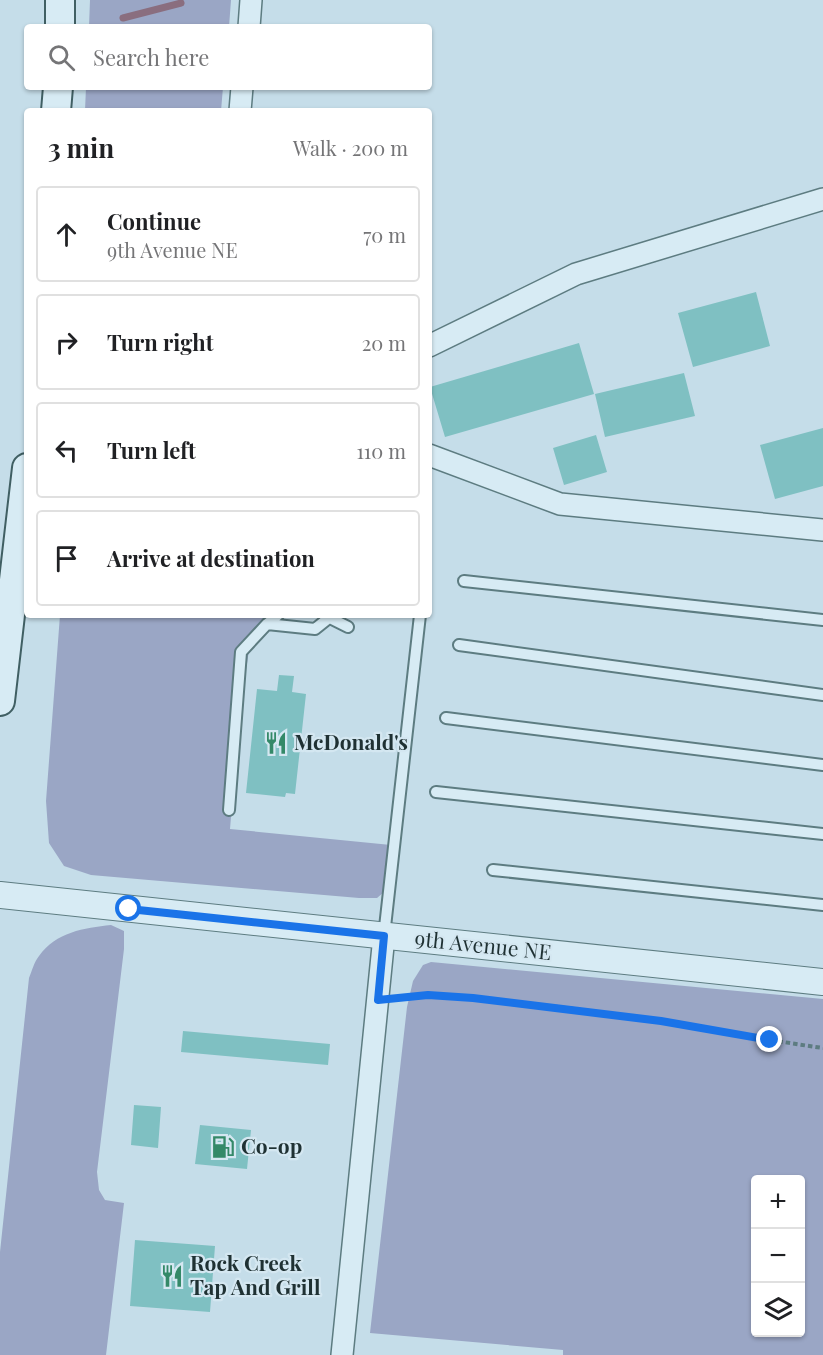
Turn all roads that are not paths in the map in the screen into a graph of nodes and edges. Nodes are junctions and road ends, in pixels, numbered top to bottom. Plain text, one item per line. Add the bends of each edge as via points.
1 (60, 0) edge
2 (251, 0) edge
3 (60, 24) edge
4 (249, 24) edge
5 (58, 90) edge
6 (242, 90) edge
7 (56, 108) edge
8 (240, 108) edge
9 (823, 200) edge
10 (432, 345) edge
11 (432, 456) edge
12 (24, 494) edge
13 (823, 530) edge
14 (464, 581) dead end
15 (274, 618) edge
16 (324, 618) edge
17 (330, 618) edge
18 (420, 618) edge
19 (823, 620) edge
20 (267, 624) junction
21 (348, 627) dead end
22 (459, 645) dead end
23 (823, 695) edge
24 (0, 701) edge
25 (446, 717) dead end
26 (823, 765) edge
27 (436, 792) dead end
28 (229, 810) dead end
29 (823, 834) edge
30 (493, 870) dead end
31 (0, 895) edge
32 (823, 904) edge
33 (384, 936) junction
34 (823, 982) edge
35 (342, 1355) edge

1 - 3 main road
2 - 4 street
5 - 7 main road
6 - 8 street
9 - 10 street via 576,274
11 - 13 street via 560,504
12 - 24 main road
14 - 19 lane
15 - 20 lane
16 - 20 lane via 315,628
17 - 21 lane
18 - 33 lane
20 - 28 lane via 241,652
22 - 23 lane
25 - 26 lane
27 - 29 lane
30 - 32 lane
31 - 33 street, 9th Avenue NE
33 - 34 street, 9th Avenue NE
33 - 35 street

